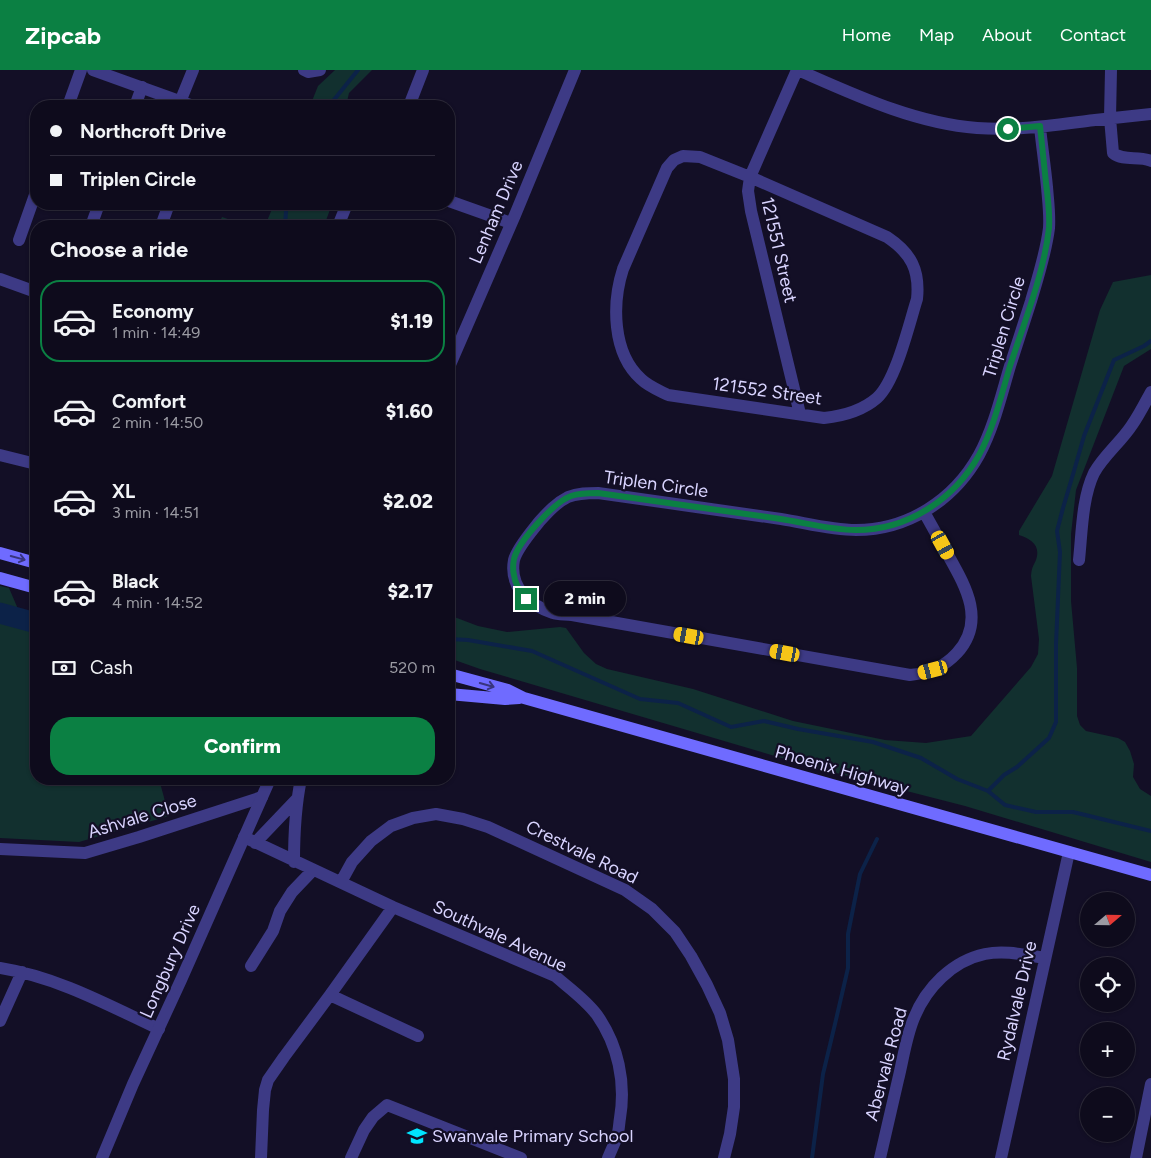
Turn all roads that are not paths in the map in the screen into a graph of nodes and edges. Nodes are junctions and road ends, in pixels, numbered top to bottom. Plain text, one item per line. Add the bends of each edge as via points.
1 (81, 70) edge
2 (93, 70) edge
3 (193, 70) edge
4 (304, 70) edge
5 (320, 70) edge
6 (423, 70) edge
7 (575, 70) edge
8 (797, 70) edge
9 (1111, 70) edge
10 (142, 88) junction
11 (70, 100) edge
12 (137, 100) edge
13 (175, 100) edge
14 (181, 100) edge
15 (412, 100) edge
16 (1151, 114) edge
17 (1110, 118) junction
18 (1040, 126) junction
19 (1151, 161) edge
20 (750, 177) junction
21 (455, 203) edge
22 (30, 208) edge
23 (511, 223) junction
24 (18, 240) dead end
25 (0, 279) edge
26 (30, 290) edge
27 (455, 353) edge
28 (1151, 392) edge
29 (800, 414) junction
30 (0, 455) edge
31 (30, 462) edge
32 (924, 512) junction
33 (0, 553) edge
34 (1079, 560) dead end
35 (30, 561) edge
36 (0, 578) edge
37 (30, 586) edge
38 (455, 676) edge
39 (455, 695) edge
40 (524, 698) junction
41 (267, 785) edge
42 (300, 785) edge
43 (262, 797) junction
44 (297, 799) junction
45 (250, 840) junction
46 (0, 849) edge
47 (1069, 852) junction
48 (294, 862) junction
49 (313, 870) junction
50 (1151, 875) edge
51 (342, 882) junction
52 (393, 907) junction
53 (1045, 958) junction
54 (251, 966) dead end
55 (0, 968) edge
56 (22, 972) junction
57 (330, 995) junction
58 (0, 1021) edge
59 (159, 1029) junction
60 (418, 1036) dead end
61 (1151, 1084) edge
62 (1147, 1128) edge
63 (102, 1158) edge
64 (261, 1158) edge
65 (351, 1158) edge
66 (521, 1158) edge
67 (608, 1158) edge
68 (724, 1158) edge
69 (880, 1158) edge
70 (1001, 1158) edge
71 (1136, 1158) edge

1 - 11 street
2 - 10 street
3 - 14 street
4 - 5 street
6 - 15 street
7 - 23 street, Lenham Drive
8 - 18 street via 888,107 943,123 1008,129
8 - 20 street, 121551 Street
9 - 17 street
10 - 12 street
10 - 13 street
16 - 17 street
17 - 18 street
17 - 19 street via 1113,153 1117,157
18 - 32 street, Triplen Circle via 1049,226 1038,280 991,428 979,454 958,484
20 - 29 street, 121551 Street via 751,211
20 - 29 street, 121552 Street via 887,237 910,257 916,271 917,299 885,389 870,403 840,416 824,418
20 - 29 street, 121552 Street via 692,156 674,160 667,168 618,282 616,312 621,349 640,379 668,395
21 - 23 street
22 - 24 street
23 - 27 street, Lenham Drive
25 - 26 street
28 - 34 street via 1132,426 1094,473 1085,501
30 - 31 street
32 - 32 street, Triplen Circle via 887,526 855,530 583,493 558,502 535,527 514,558 514,575 517,587 526,599 554,613 910,675 920,674 945,663 963,646 970,630 972,610 968,592
33 -> 35 main road
36 - 37 main road
38 -> 40 main road, Phoenix Highway via 508,690
39 - 40 main road, Phoenix Highway
40 - 47 main road, Phoenix Highway
41 - 43 street, Longbury Drive
42 - 44 street
43 - 45 street, Longbury Drive
43 - 46 street, Ashvale Close via 85,853
44 - 45 street
44 - 48 street
45 - 48 street, Southvale Avenue
45 - 59 street, Longbury Drive
47 - 50 main road, Phoenix Highway
47 - 53 street, Rydalvale Drive
48 - 49 street, Southvale Avenue
49 - 51 street, Southvale Avenue
49 - 54 street via 292,892
51 - 52 street, Southvale Avenue
51 - 68 street, Crestvale Road via 352,862 371,841 391,826 436,814 488,828 625,890 652,909 675,932 691,956 720,1013 728,1040 734,1078 734,1107
52 - 57 street
52 - 67 street, Southvale Avenue via 555,976 596,1015 612,1042 622,1088 618,1135
53 - 69 street, Abervale Road via 1002,952 984,954 963,962 933,986 914,1018
53 - 70 street, Rydalvale Drive
55 - 56 street
56 - 58 street
56 - 59 street via 73,989
57 - 60 street
57 - 64 street via 268,1080 263,1104
59 - 63 street, Longbury Drive
61 - 62 street
62 - 71 street
65 - 66 street via 364,1130 387,1105

